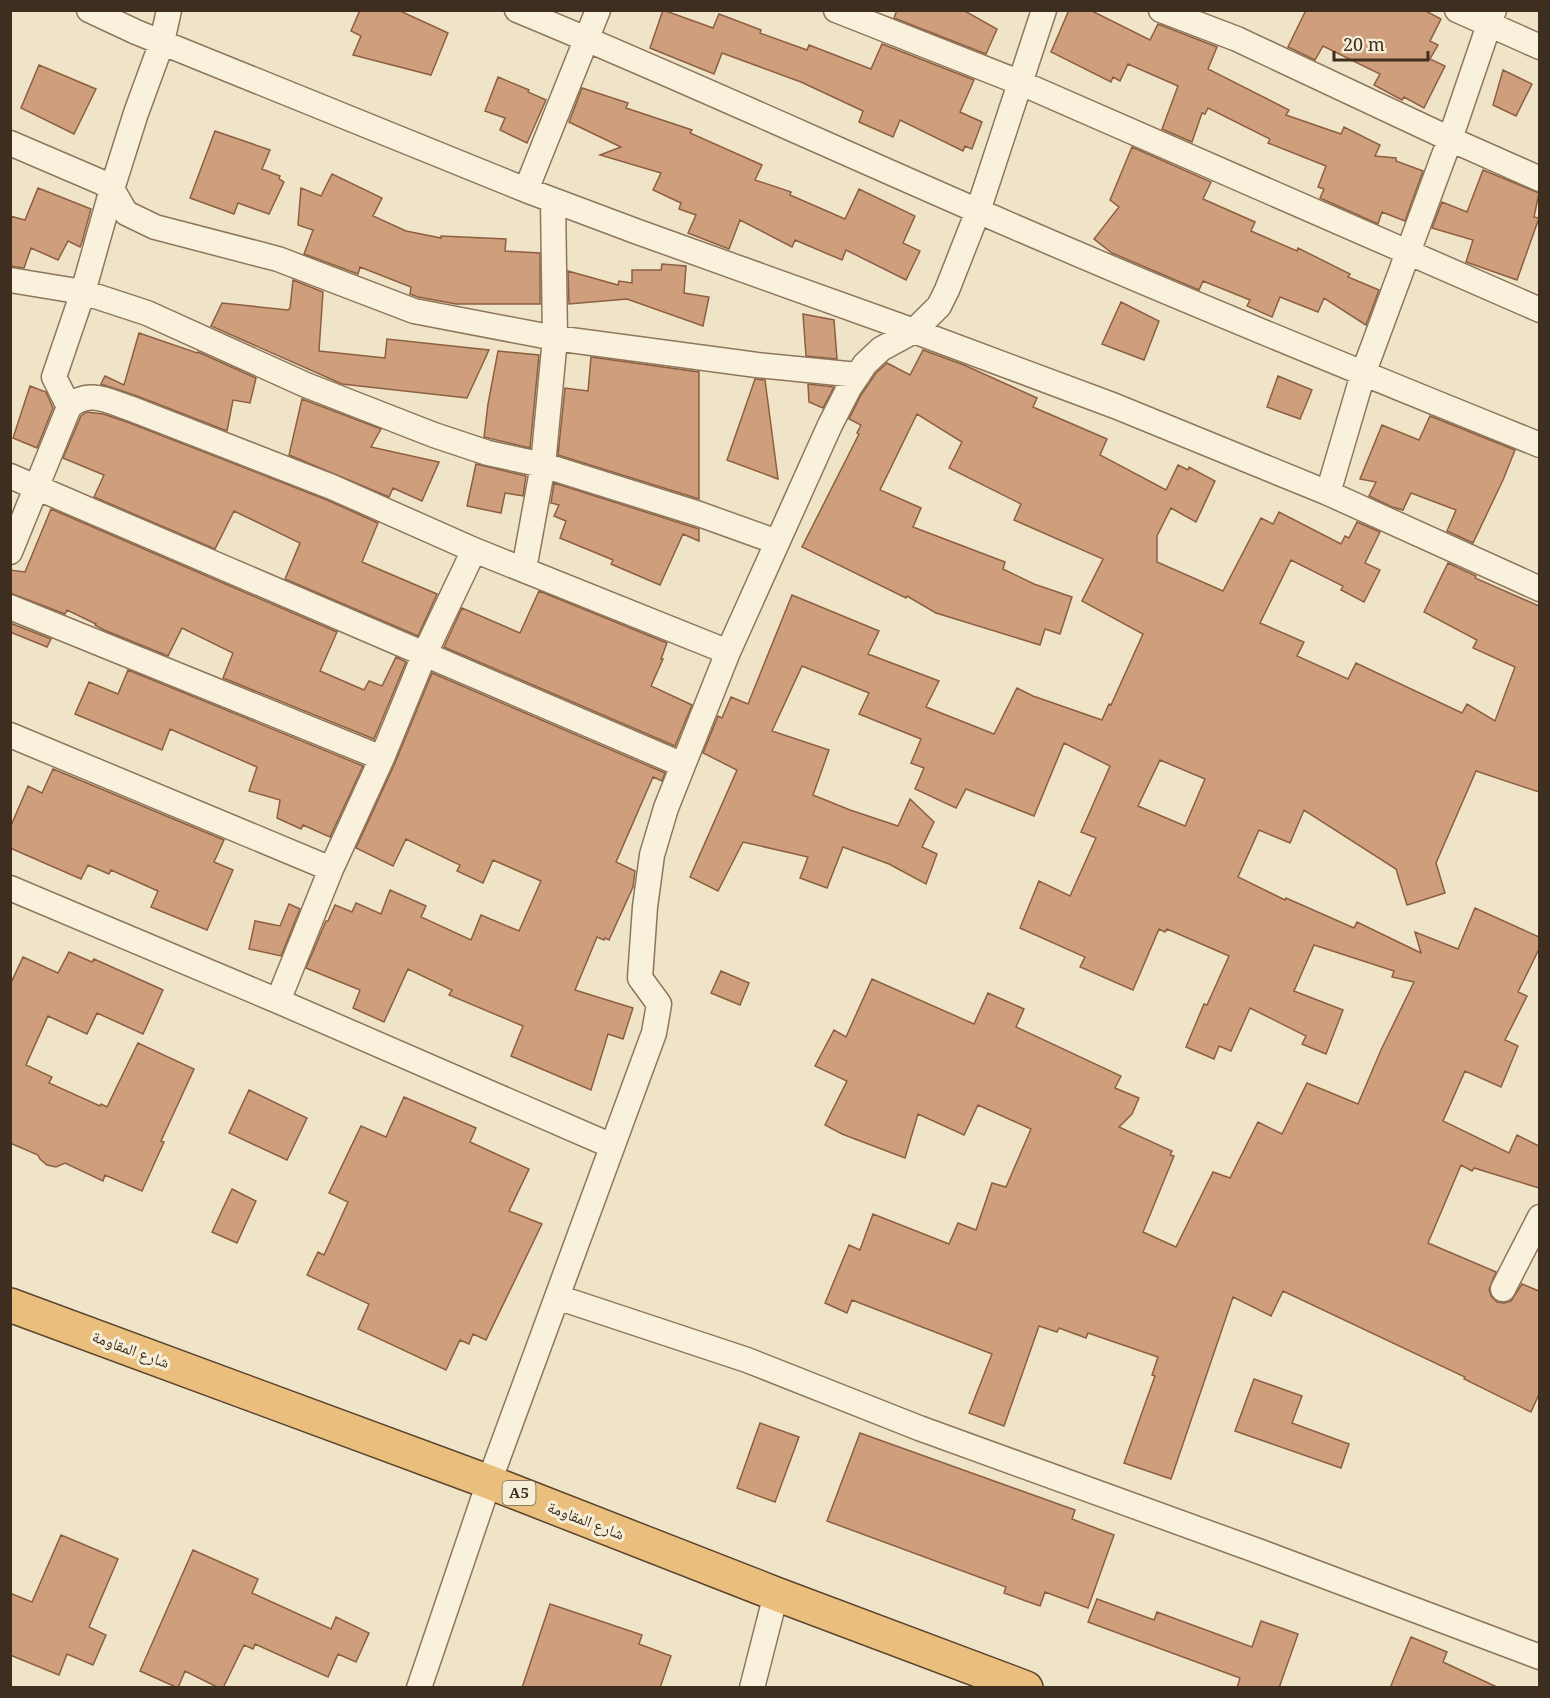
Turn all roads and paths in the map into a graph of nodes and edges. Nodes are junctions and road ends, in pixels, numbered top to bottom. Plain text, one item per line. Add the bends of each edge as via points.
1 (89, 10) edge
2 (169, 10) edge
3 (517, 10) edge
4 (598, 10) edge
5 (836, 10) edge
6 (1044, 10) edge
7 (1161, 10) edge
8 (1457, 10) edge
9 (1491, 18) edge
10 (585, 39) junction
11 (162, 42) junction
12 (1539, 47) edge
13 (1021, 83) junction
14 (1450, 140) junction
15 (10, 143) edge
16 (1539, 179) edge
17 (111, 189) junction
18 (526, 190) junction
19 (553, 200) junction
20 (978, 211) junction
21 (1409, 253) junction
22 (10, 280) edge
23 (83, 292) junction
24 (1539, 310) edge
25 (914, 330) junction
26 (555, 338) junction
27 (1363, 374) junction
28 (858, 375) junction
29 (69, 408) junction
30 (1539, 446) edge
31 (543, 465) junction
32 (10, 476) edge
33 (37, 487) junction
34 (1328, 494) junction
35 (777, 542) junction
36 (474, 550) junction
37 (10, 552) edge
38 (524, 568) junction
39 (1539, 589) edge
40 (10, 607) edge
41 (728, 652) junction
42 (425, 653) junction
43 (10, 735) edge
44 (382, 758) junction
45 (683, 765) junction
46 (331, 869) junction
47 (10, 888) edge
48 (279, 1001) junction
49 (612, 1146) junction
50 (1539, 1217) edge
51 (1503, 1289) dead end
52 (557, 1297) junction
53 (10, 1305) edge
54 (489, 1482) junction
55 (776, 1594) junction
56 (1539, 1657) edge
57 (419, 1688) edge
58 (752, 1688) edge
59 (1026, 1688) edge

1 - 11 street
2 - 11 street
3 - 10 street
4 - 10 street
5 - 13 street
6 - 13 street
7 - 14 street via 1237,39
8 - 9 street
9 - 12 street
9 - 14 street
10 - 18 street
10 - 20 street
11 - 17 street
11 - 18 street
13 - 20 street
13 - 21 street
14 - 16 street
14 - 21 street
15 - 17 street
17 - 23 street
17 - 26 street via 126,213 155,227 278,259 414,311
18 - 19 street
19 - 25 street
19 - 26 street
20 - 25 street via 939,306
20 - 27 street
21 - 24 street
21 - 27 street
22 - 23 street
23 - 29 street via 54,377
23 - 31 street via 147,313 306,385 434,435 488,453
25 - 28 street via 881,349
25 - 34 street via 1114,406
26 - 28 street
26 - 31 street
27 - 30 street
27 - 34 street
28 - 35 street via 830,425
29 - 33 street
29 - 36 street via 78,399 90,397 122,406 332,487
31 - 35 street
31 - 38 street
32 - 33 street
33 - 37 street
33 - 42 street
34 - 39 street
35 - 41 street
36 - 38 street
36 - 42 street
38 - 41 street
40 - 44 street
41 - 45 street
42 - 44 street
42 - 45 street
43 - 46 street
44 - 46 street
45 - 49 street via 652,855 645,907 640,978 659,1004 654,1033
46 - 48 street
47 - 48 street
48 - 49 street
49 - 52 street
50 - 51 street
52 - 54 street
52 - 56 street via 747,1360 919,1428
53 - 54 highway, شارع المقاومة / A5
54 - 55 highway, شارع المقاومة / A5
54 - 57 street
55 - 58 street
55 - 59 highway, شارع المقاومة / A5

